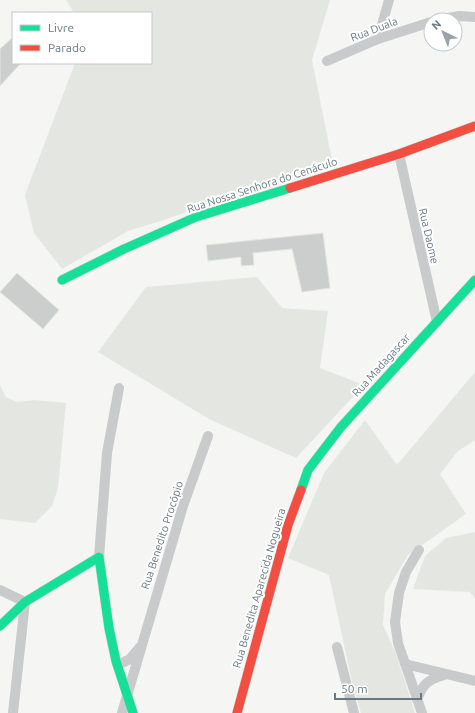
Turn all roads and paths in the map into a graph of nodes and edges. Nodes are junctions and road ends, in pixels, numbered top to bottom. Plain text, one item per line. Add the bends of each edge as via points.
1 (389, 0) edge
2 (463, 16) edge
3 (475, 18) edge
4 (423, 25) edge
5 (378, 39) junction
6 (327, 61) dead end
7 (475, 126) edge
8 (399, 154) junction
9 (62, 280) dead end
10 (475, 280) edge
11 (437, 322) junction
12 (119, 388) dead end
13 (208, 436) dead end
14 (308, 470) joint
15 (419, 550) dead end
16 (99, 556) junction
17 (0, 590) edge
18 (25, 602) junction
19 (0, 626) edge
20 (144, 642) junction
21 (337, 647) dead end
22 (405, 664) junction
23 (118, 665) junction
24 (444, 675) junction
25 (475, 682) edge
26 (128, 693) junction
27 (418, 700) junction
28 (239, 710) edge
29 (13, 713) edge
30 (122, 713) edge
31 (133, 713) edge
32 (354, 713) edge
33 (422, 713) edge

1 - 5 street
2 - 3 street
4 - 5 street, Rua Duala
5 - 6 street, Rua Duala
7 - 8 street, Rua Nossa Senhora do Cenáculo
8 - 9 street, Rua Nossa Senhora do Cenáculo via 196,217
8 - 11 street, Rua Daome
10 - 11 street, Rua Madagascar
11 - 14 street, Rua Madagascar via 341,427
12 - 16 street via 107,454
13 - 20 street, Rua Benedito Procópio via 174,536
14 - 28 street, Rua Benedita Aparecida Nogueira via 288,525
15 - 22 street via 406,572 399,593 395,622 398,644
16 - 18 street
16 - 23 street via 109,628
17 - 18 street
18 - 19 street
18 - 29 street
20 - 23 street, Rua Benedito Procópio via 130,659
20 - 26 street, Rua Benedito Procópio
21 - 32 street
22 - 24 street
22 - 27 street
23 - 26 street
24 - 25 street
24 - 27 street via 425,684
26 - 30 street, Rua Benedito Procópio
26 - 31 street
27 - 33 street

